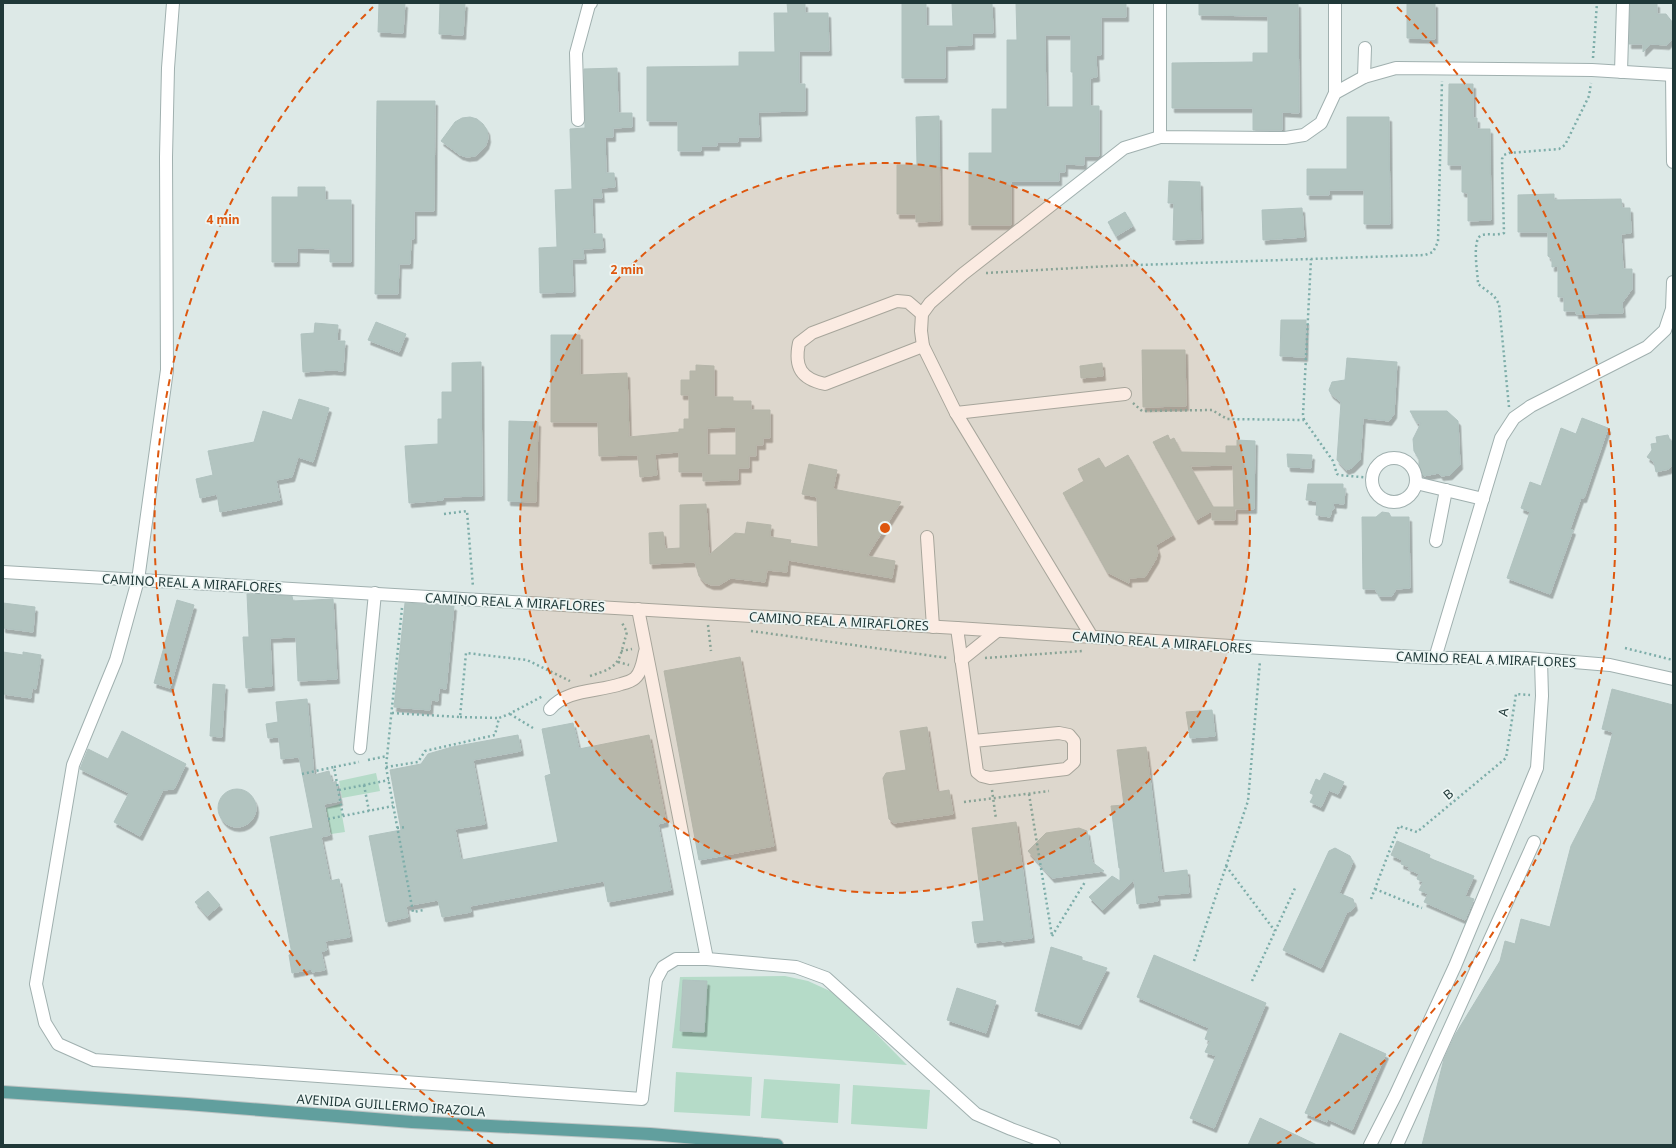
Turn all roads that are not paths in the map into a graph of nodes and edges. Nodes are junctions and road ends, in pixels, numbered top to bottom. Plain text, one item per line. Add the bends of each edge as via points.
1 (173, 3) edge
2 (591, 3) edge
3 (1160, 3) edge
4 (1335, 3) edge
5 (1623, 3) edge
6 (1365, 48) dead end
7 (1621, 72) junction
8 (1673, 75) edge
9 (1364, 77) junction
10 (1335, 93) junction
11 (578, 120) dead end
12 (1160, 137) junction
13 (1673, 162) edge
14 (1673, 282) edge
15 (922, 314) junction
16 (923, 346) junction
17 (1125, 394) road end
18 (956, 413) junction
19 (1416, 483) junction
20 (1446, 490) junction
21 (1483, 499) junction
22 (927, 537) dead end
23 (1436, 541) dead end
24 (3, 572) edge
25 (138, 580) junction
26 (375, 593) junction
27 (638, 609) junction
28 (933, 627) junction
29 (957, 628) junction
30 (997, 631) junction
31 (1092, 637) junction
32 (646, 647) junction
33 (1435, 658) junction
34 (961, 660) junction
35 (1541, 660) junction
36 (1673, 679) edge
37 (550, 709) dead end
38 (973, 741) junction
39 (360, 748) dead end
40 (1534, 842) dead end
41 (707, 959) junction
42 (3, 1092) edge
43 (777, 1145) edge
44 (1054, 1145) edge
45 (1370, 1145) edge
46 (1397, 1145) edge

1 - 25 lane via 168,68 166,157 167,370
2 - 11 lane via 576,53
3 - 12 lane
4 - 10 lane
5 - 7 lane
6 - 9 lane
7 - 8 lane
7 - 9 lane via 1396,68
8 - 13 lane
9 - 10 lane
10 - 12 lane via 1321,123 1304,135 1284,138
12 - 15 lane via 1124,148 963,274 930,303
14 - 21 lane via 1672,309 1665,330 1647,347 1531,406 1514,418 1501,438
15 - 16 lane via 920,331
15 - 16 lane via 908,302 897,301 812,333 799,343 796,356 801,371 811,381 825,384
16 - 18 lane
17 - 18 lane
18 - 31 lane
19 - 19 lane via 1409,497 1402,501 1387,501 1380,498 1372,486 1373,472 1377,465 1388,458 1396,457 1403,459 1413,468
19 - 20 lane
20 - 21 lane
20 - 23 lane
21 - 33 lane
22 - 28 lane
24 - 25 lane, CAMINO REAL A MIRAFLORES
25 - 26 lane, CAMINO REAL A MIRAFLORES
25 - 41 lane via 116,660 73,765 36,984 46,1023 58,1044 94,1060 642,1099 656,980 663,967 676,959
26 - 27 lane, CAMINO REAL A MIRAFLORES
26 - 39 lane
27 - 28 lane, CAMINO REAL A MIRAFLORES
27 - 32 lane
28 - 29 lane, CAMINO REAL A MIRAFLORES
29 - 30 lane, CAMINO REAL A MIRAFLORES
29 - 34 lane
30 - 31 lane, CAMINO REAL A MIRAFLORES
30 - 34 lane
31 - 33 lane, CAMINO REAL A MIRAFLORES
32 - 37 lane via 641,668 635,678 613,687 565,697
32 - 41 lane
33 - 35 lane, CAMINO REAL A MIRAFLORES
34 - 38 lane
35 - 36 lane, CAMINO REAL A MIRAFLORES via 1610,665
35 - 45 lane via 1542,696 1537,768 1455,966
38 - 38 lane via 978,772 990,778 1066,770 1074,762 1074,741 1069,735 1059,733
40 - 46 lane
41 - 44 lane via 796,967 826,978 976,1114
42 - 43 main road, AVENIDA GUILLERMO IRAZOLA via 412,1122 650,1134

